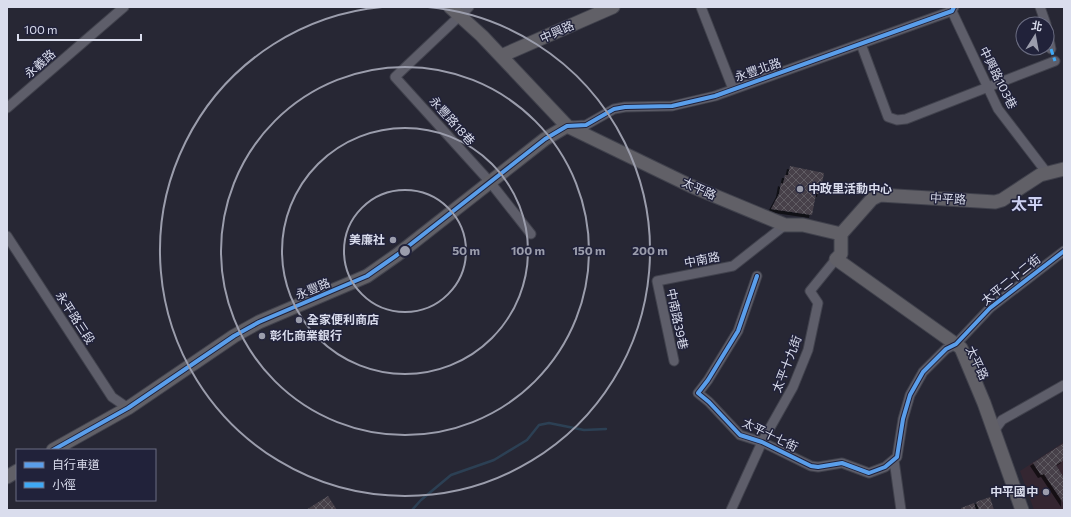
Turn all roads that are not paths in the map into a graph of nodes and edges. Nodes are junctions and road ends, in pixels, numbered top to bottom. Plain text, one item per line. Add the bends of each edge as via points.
1 (124, 7) edge
2 (450, 7) edge
3 (613, 7) edge
4 (701, 7) edge
5 (952, 8) edge
6 (464, 12) edge
7 (861, 44) junction
8 (501, 56) junction
9 (1055, 61) dead end
10 (987, 86) junction
11 (733, 89) junction
12 (7, 108) edge
13 (567, 126) junction
14 (1064, 169) edge
15 (1047, 173) junction
16 (490, 182) junction
17 (785, 225) junction
18 (532, 234) dead end
19 (841, 234) junction
20 (7, 236) edge
21 (1064, 251) edge
22 (836, 259) junction
23 (757, 276) dead end
24 (657, 282) joint
25 (956, 344) junction
26 (674, 361) dead end
27 (1064, 385) edge
28 (128, 408) junction
29 (994, 431) junction
30 (762, 442) junction
31 (55, 449) edge
32 (894, 460) junction
33 (16, 472) edge
34 (7, 477) edge
35 (731, 510) edge
36 (901, 510) edge
37 (1022, 510) edge

1 - 12 street, 永義路
2 - 6 street, 太平路
3 - 8 street, 中興路
4 - 11 street
5 - 7 street, 永豐北路
5 - 10 street, 中興路103巷
6 - 8 street, 太平路
6 - 16 street, 永豐路18巷 via 395,77
7 - 10 street via 888,117 906,119
7 - 11 street, 永豐北路
8 - 13 street, 太平路
9 - 10 street
10 - 15 street, 中興路103巷 via 1006,121
11 - 13 street, 永豐北路 via 672,106 626,106 614,109 586,125
13 - 16 street, 永豐路 via 545,139
13 - 17 street, 太平路 via 691,186
14 - 15 street, 中平路
15 - 19 street, 中平路 via 995,202 880,194 872,199
16 - 18 street, 永豐路18巷
16 - 28 street, 永豐路 via 367,276 259,322
17 - 19 street, 太平路 via 798,225
17 - 24 street, 中南路 via 733,266
19 - 22 street via 841,254
20 - 28 street, 永平路三段 via 112,397
21 - 25 street, 太平二十二街 via 990,308
22 - 25 street, 太平路
22 - 30 street, 太平十九街 via 810,291 818,303 806,354 794,387
23 - 30 street, 太平十七街 via 738,331 698,393 740,435
24 - 26 street, 中南路39巷
25 - 29 street, 太平路 via 966,359
25 - 32 street via 946,349 914,385 903,419 897,457
27 - 29 street via 1002,420
28 - 31 street, 永豐路
29 - 37 street, 太平路
30 - 32 street, 太平十七街 via 818,468 842,463 869,473 885,467
30 - 35 street, 太平十九街
32 - 36 street
33 - 34 street

